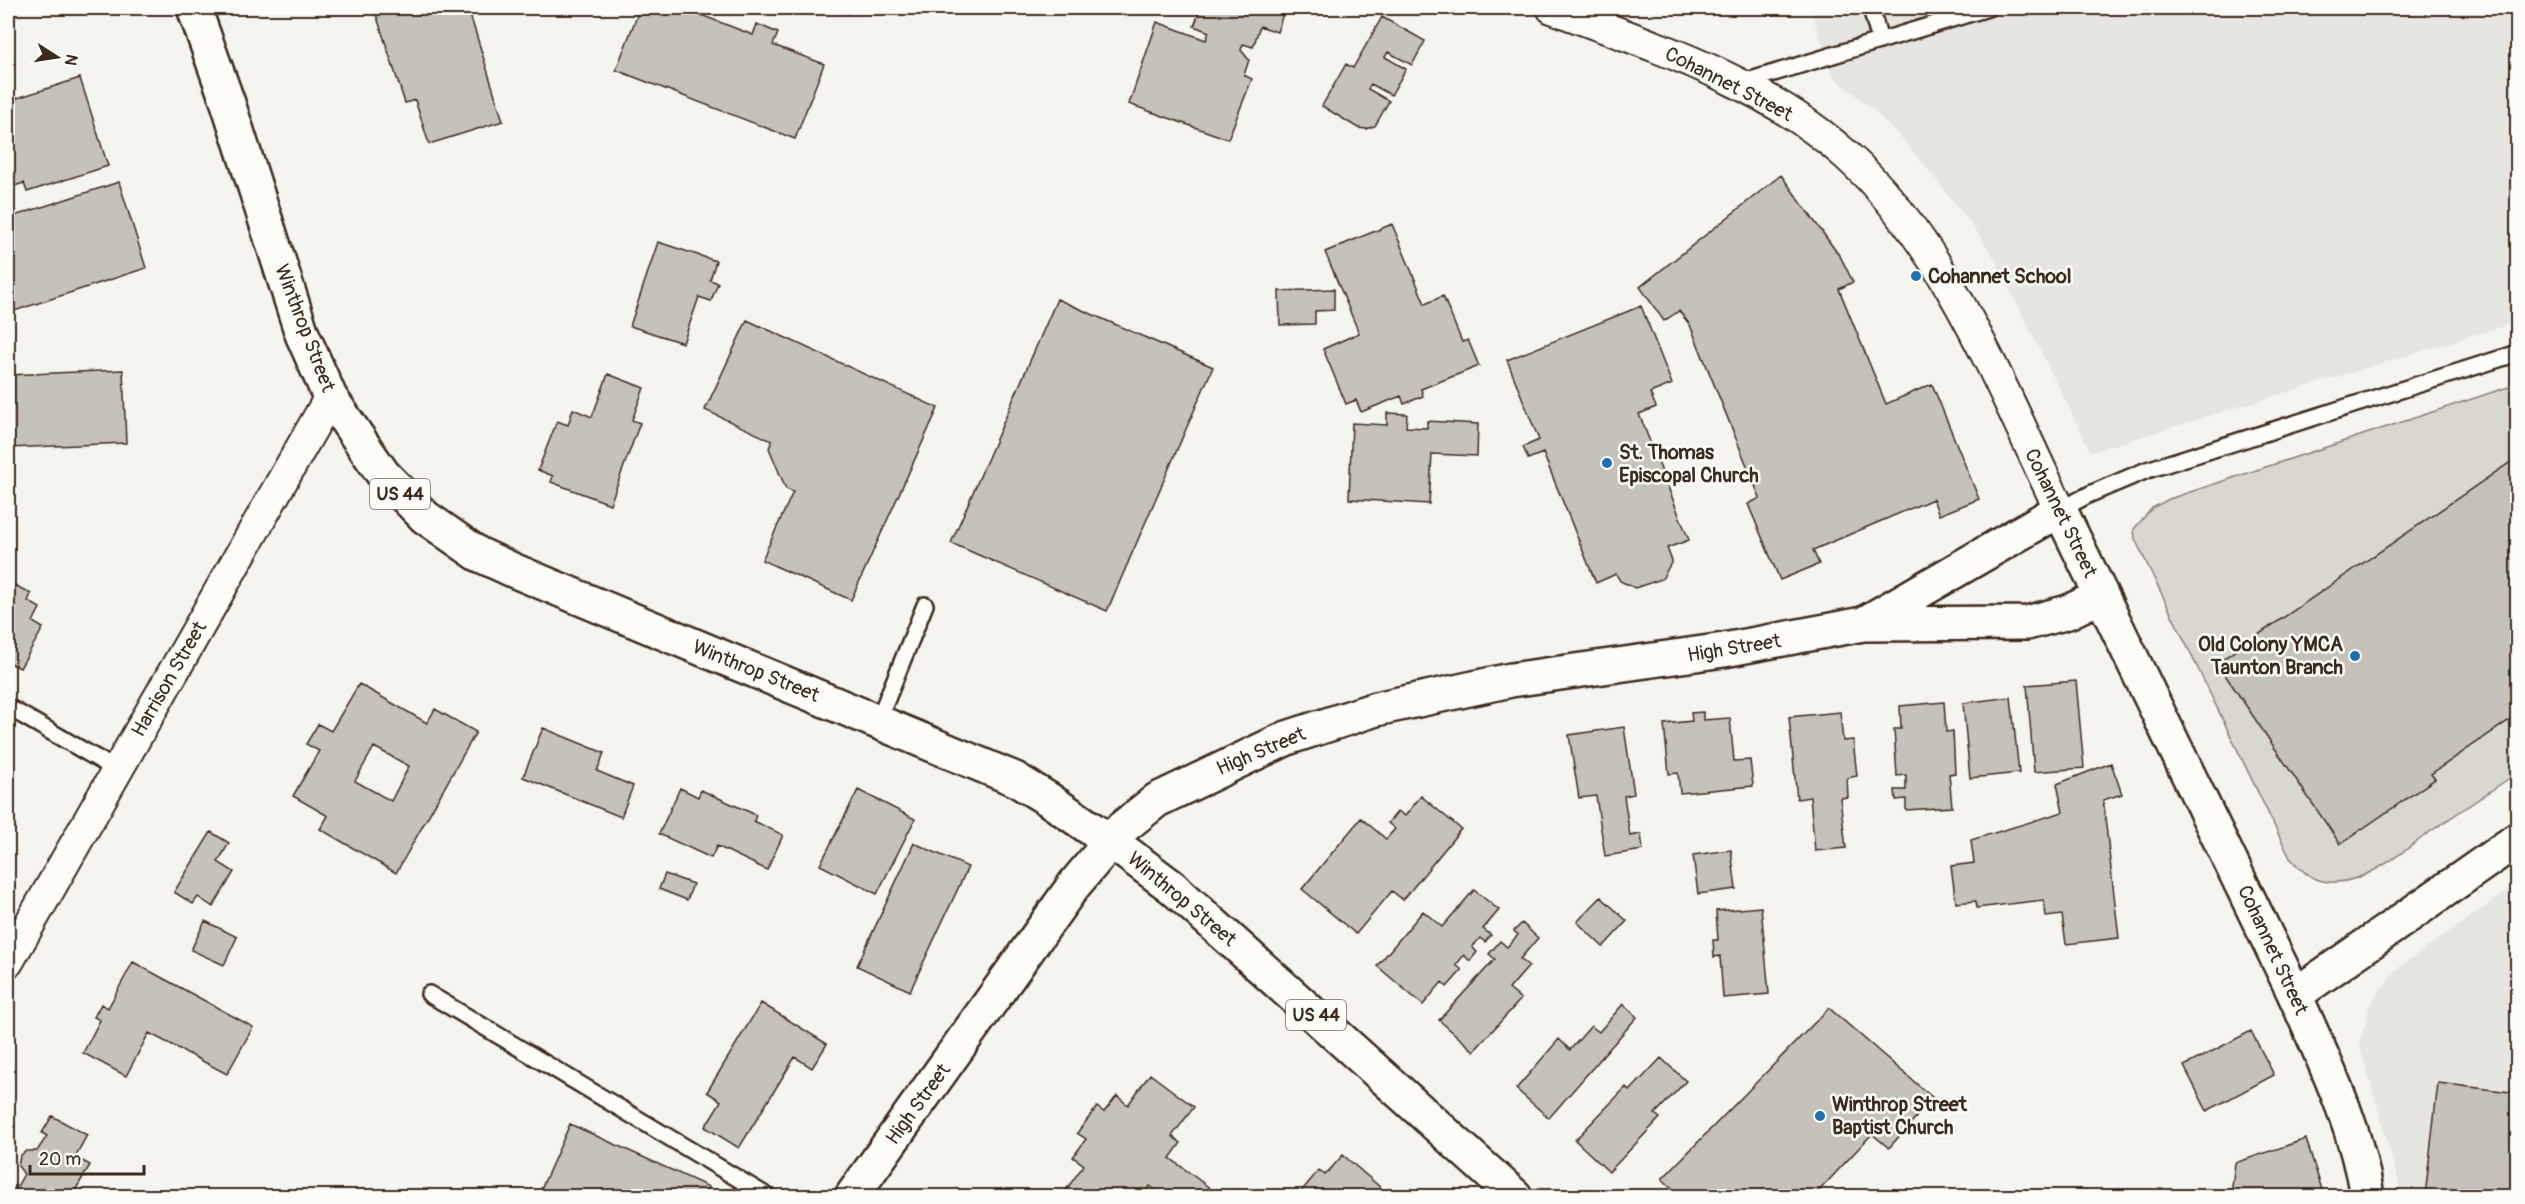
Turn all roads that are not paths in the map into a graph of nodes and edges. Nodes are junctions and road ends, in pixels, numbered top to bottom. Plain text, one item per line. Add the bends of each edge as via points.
1 (194, 8) edge
2 (1552, 8) edge
3 (1608, 8) edge
4 (1871, 8) edge
5 (1988, 8) edge
6 (1632, 38) junction
7 (1880, 40) junction
8 (1738, 84) junction
9 (2517, 353) edge
10 (330, 397) junction
11 (2060, 510) junction
12 (2101, 596) junction
13 (925, 605) dead end
14 (1863, 624) junction
15 (8, 707) edge
16 (878, 721) junction
17 (117, 770) junction
18 (2517, 839) edge
19 (1110, 841) junction
20 (8, 962) edge
21 (429, 994) dead end
22 (2295, 995) junction
23 (767, 1197) edge
24 (852, 1197) edge
25 (1515, 1197) edge
26 (2367, 1197) edge

1 - 10 main road, Winthrop Street / US 44 via 302,334
2 - 6 street, Cohannet Street
3 - 6 street
4 - 7 lane
5 - 7 lane
6 - 8 street, Cohannet Street
7 - 8 lane
8 - 11 street, Cohannet Street via 1795,117 1846,154 1910,227 1974,332
9 - 11 lane via 2147,470
10 - 16 main road, Winthrop Street / US 44 via 402,495 425,517 478,554
10 - 17 street, Harrison Street
11 - 12 main road, Cohannet Street
11 - 14 main road, High Street
12 - 14 main road, High Street via 2068,612 2027,623
12 - 22 main road, Cohannet Street
13 - 16 lane
14 - 19 main road, High Street via 1734,648 1511,680 1376,709 1287,738 1182,787 1136,814
15 - 17 lane
16 - 19 main road, Winthrop Street / US 44 via 1015,779
17 - 20 street, Harrison Street
18 - 22 main road
19 - 24 main road, High Street via 1074,885
19 - 25 main road, Winthrop Street / US 44 via 1172,887
21 - 23 lane
22 - 26 main road, Cohannet Street via 2345,1110

